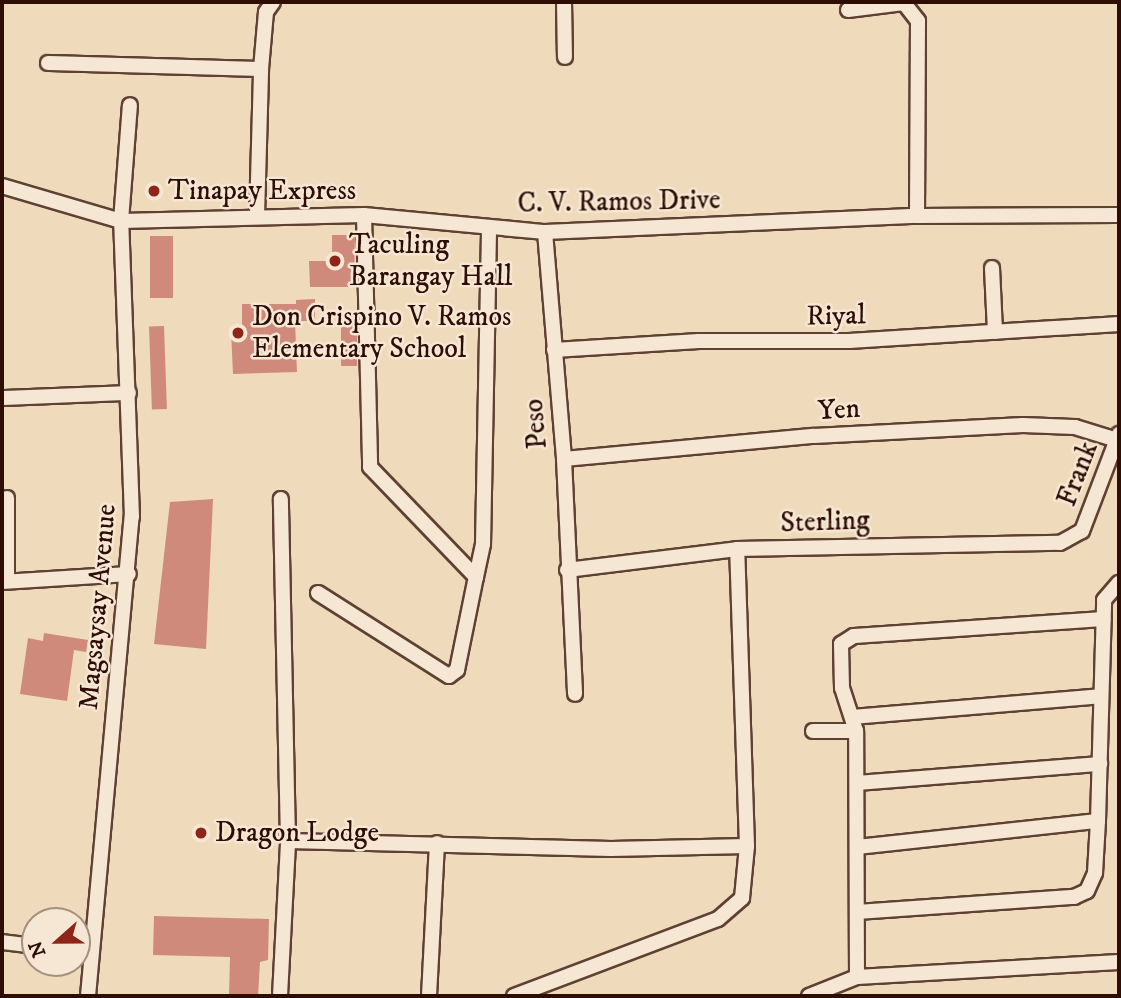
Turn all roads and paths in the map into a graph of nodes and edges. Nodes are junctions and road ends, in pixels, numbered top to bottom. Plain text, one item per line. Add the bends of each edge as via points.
1 (564, 2) edge
2 (268, 5) edge
3 (848, 10) dead end
4 (565, 57) dead end
5 (48, 63) dead end
6 (261, 69) junction
7 (130, 105) dead end
8 (2, 186) edge
9 (364, 215) junction
10 (1119, 215) edge
11 (257, 216) junction
12 (917, 216) junction
13 (121, 221) junction
14 (489, 228) junction
15 (545, 232) junction
16 (992, 268) dead end
17 (1119, 324) edge
18 (995, 332) junction
19 (554, 351) junction
20 (129, 393) junction
21 (2, 398) edge
22 (1118, 437) edge
23 (564, 459) junction
24 (7, 498) dead end
25 (281, 499) dead end
26 (1082, 531) joint
27 (737, 549) junction
28 (567, 569) junction
29 (129, 574) junction
30 (476, 577) junction
31 (4, 581) edge
32 (1119, 583) edge
33 (318, 593) dead end
34 (1103, 619) junction
35 (575, 694) dead end
36 (1100, 696) junction
37 (854, 724) junction
38 (813, 731) dead end
39 (1100, 764) junction
40 (858, 783) junction
41 (1098, 821) junction
42 (288, 841) junction
43 (437, 844) junction
44 (747, 846) junction
45 (857, 847) junction
46 (90, 907) edge
47 (857, 912) junction
48 (2, 942) edge
49 (21, 944) edge
50 (1119, 962) edge
51 (87, 977) edge
52 (857, 977) junction
53 (88, 996) edge
54 (280, 996) edge
55 (429, 996) edge
56 (514, 996) edge
57 (809, 996) edge

1 - 4 street
2 - 6 street
3 - 12 street via 904,2 918,21
5 - 6 street
6 - 11 street
7 - 13 street, Magsaysay Avenue
8 - 13 street, C. V. Ramos Drive
9 - 11 street, C. V. Ramos Drive
9 - 14 street, C. V. Ramos Drive
9 - 30 street via 370,467
10 - 12 street, C. V. Ramos Drive
11 - 13 street, C. V. Ramos Drive
12 - 15 street, C. V. Ramos Drive
13 - 20 street, Magsaysay Avenue
14 - 15 street, C. V. Ramos Drive
14 - 30 street via 483,544
15 - 19 street, Peso
16 - 18 street
17 - 18 street, Riyal
18 - 19 street, Riyal via 849,341 699,341
19 - 23 street, Peso
20 - 21 street
20 - 29 street, Magsaysay Avenue
22 - 23 street, Yen via 1075,426 1011,425 814,436
22 - 26 street, Frank
23 - 28 street, Peso
24 - 31 street
25 - 42 street
26 - 27 street, Sterling via 1060,543
27 - 28 street, Sterling
27 - 44 street
28 - 35 street, Peso
29 - 31 street
29 - 46 street, Magsaysay Avenue
30 - 33 street via 457,670 449,676
32 - 34 street via 1104,600
34 - 36 street
34 - 37 street via 846,639 839,651 840,670
36 - 37 street
36 - 39 street
37 - 38 street
37 - 40 street
39 - 40 street
39 - 41 street
40 - 45 street
41 - 45 street
41 - 47 street via 1095,873 1087,891 1074,897
42 - 43 street
42 - 54 street
43 - 44 street via 611,849
43 - 55 street
44 - 56 street via 741,898 718,919
45 - 47 street
47 - 52 street
48 - 49 street
50 - 52 street
51 - 53 street, Magsaysay Avenue
52 - 57 street

